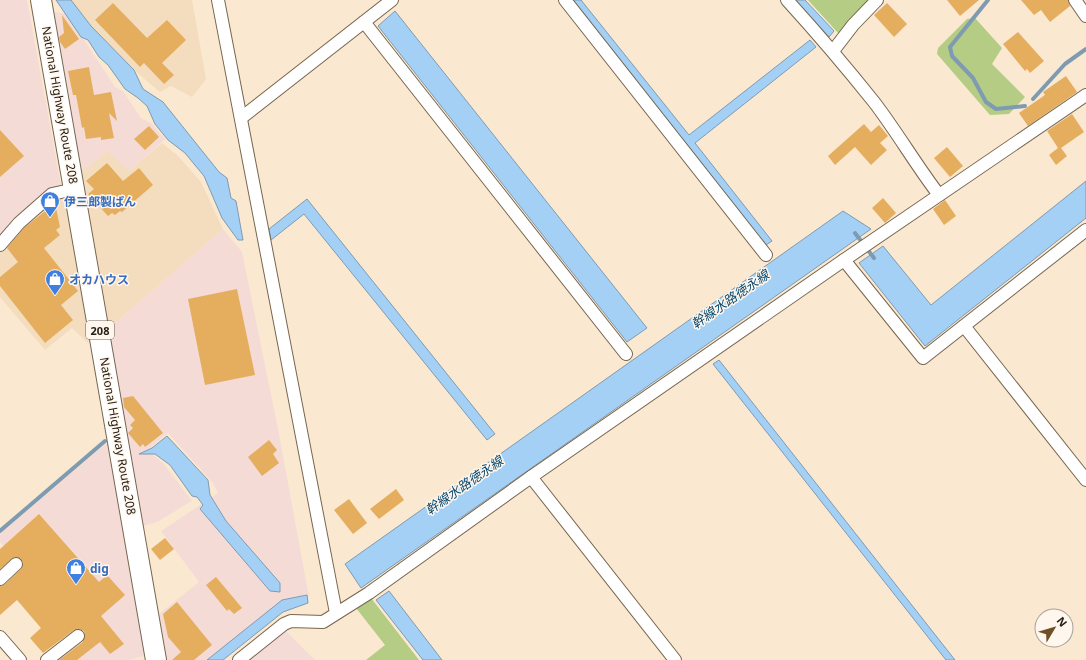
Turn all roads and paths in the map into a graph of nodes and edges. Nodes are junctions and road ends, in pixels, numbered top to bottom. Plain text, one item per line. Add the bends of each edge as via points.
1 (41, 0) edge
2 (218, 0) edge
3 (392, 0) edge
4 (565, 0) edge
5 (787, 0) edge
6 (877, 0) edge
7 (1075, 0) edge
8 (1086, 16) edge
9 (364, 22) junction
10 (834, 52) junction
11 (1086, 95) edge
12 (241, 118) junction
13 (75, 189) junction
14 (939, 195) junction
15 (1086, 230) edge
16 (0, 245) edge
17 (766, 255) dead end
18 (844, 260) junction
19 (964, 326) junction
20 (626, 354) dead end
21 (531, 477) junction
22 (1086, 480) edge
23 (16, 564) dead end
24 (0, 579) edge
25 (336, 613) junction
26 (78, 636) dead end
27 (0, 637) edge
28 (20, 660) edge
29 (47, 660) edge
30 (156, 660) edge
31 (239, 660) edge
32 (675, 660) edge

1 - 13 highway, National Highway Route 208 / 208
2 - 12 street
3 - 9 street
4 - 17 street
5 - 10 street
6 - 10 street via 853,24
7 - 8 street
9 - 12 street
9 - 20 street
10 - 14 street via 875,104
11 - 14 street
12 - 25 street
13 - 16 street via 52,194 19,223
13 - 30 highway, National Highway Route 208 / 208
14 - 18 street
15 - 19 street
18 - 19 street via 923,358
18 - 21 street
19 - 22 street
21 - 25 street via 370,593
21 - 32 street
23 - 24 street
25 - 31 street via 323,622 292,621 284,624
26 - 29 street
27 - 28 street

